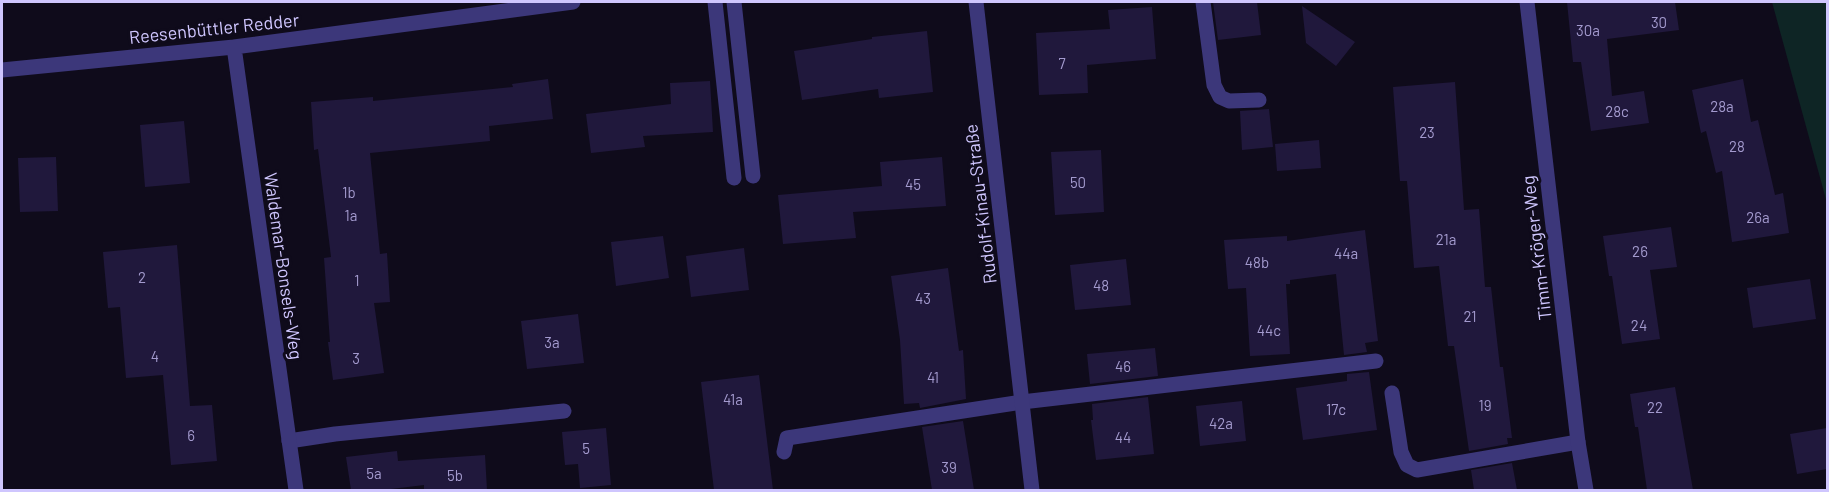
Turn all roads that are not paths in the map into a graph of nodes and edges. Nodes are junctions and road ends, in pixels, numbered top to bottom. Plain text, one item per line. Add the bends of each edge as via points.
1 (573, 2) edge
2 (715, 2) edge
3 (734, 2) edge
4 (976, 2) edge
5 (1203, 2) edge
6 (1527, 2) edge
7 (234, 47) junction
8 (2, 70) edge
9 (1259, 100) dead end
10 (753, 176) dead end
11 (734, 178) dead end
12 (1376, 360) dead end
13 (1392, 393) dead end
14 (1022, 402) junction
15 (564, 411) dead end
16 (289, 441) junction
17 (1578, 442) junction
18 (784, 452) dead end
19 (296, 490) edge
20 (1032, 490) edge
21 (1586, 490) edge

1 - 7 street, Reesenbüttler Redder
2 - 11 street
3 - 10 street
4 - 14 street, Rudolf-Kinau-Straße
5 - 9 street via 1214,85 1220,97 1229,101
6 - 17 street, Timm-Kröger-Weg
7 - 8 street, Reesenbüttler Redder
7 - 16 street, Waldemar-Bonsels-Weg
12 - 14 street
13 - 17 street via 1401,452 1407,465 1417,470
14 - 18 street via 786,438
14 - 20 street, Rudolf-Kinau-Straße
15 - 16 street
16 - 19 street, Waldemar-Bonsels-Weg
17 - 21 street, Timm-Kröger-Weg

